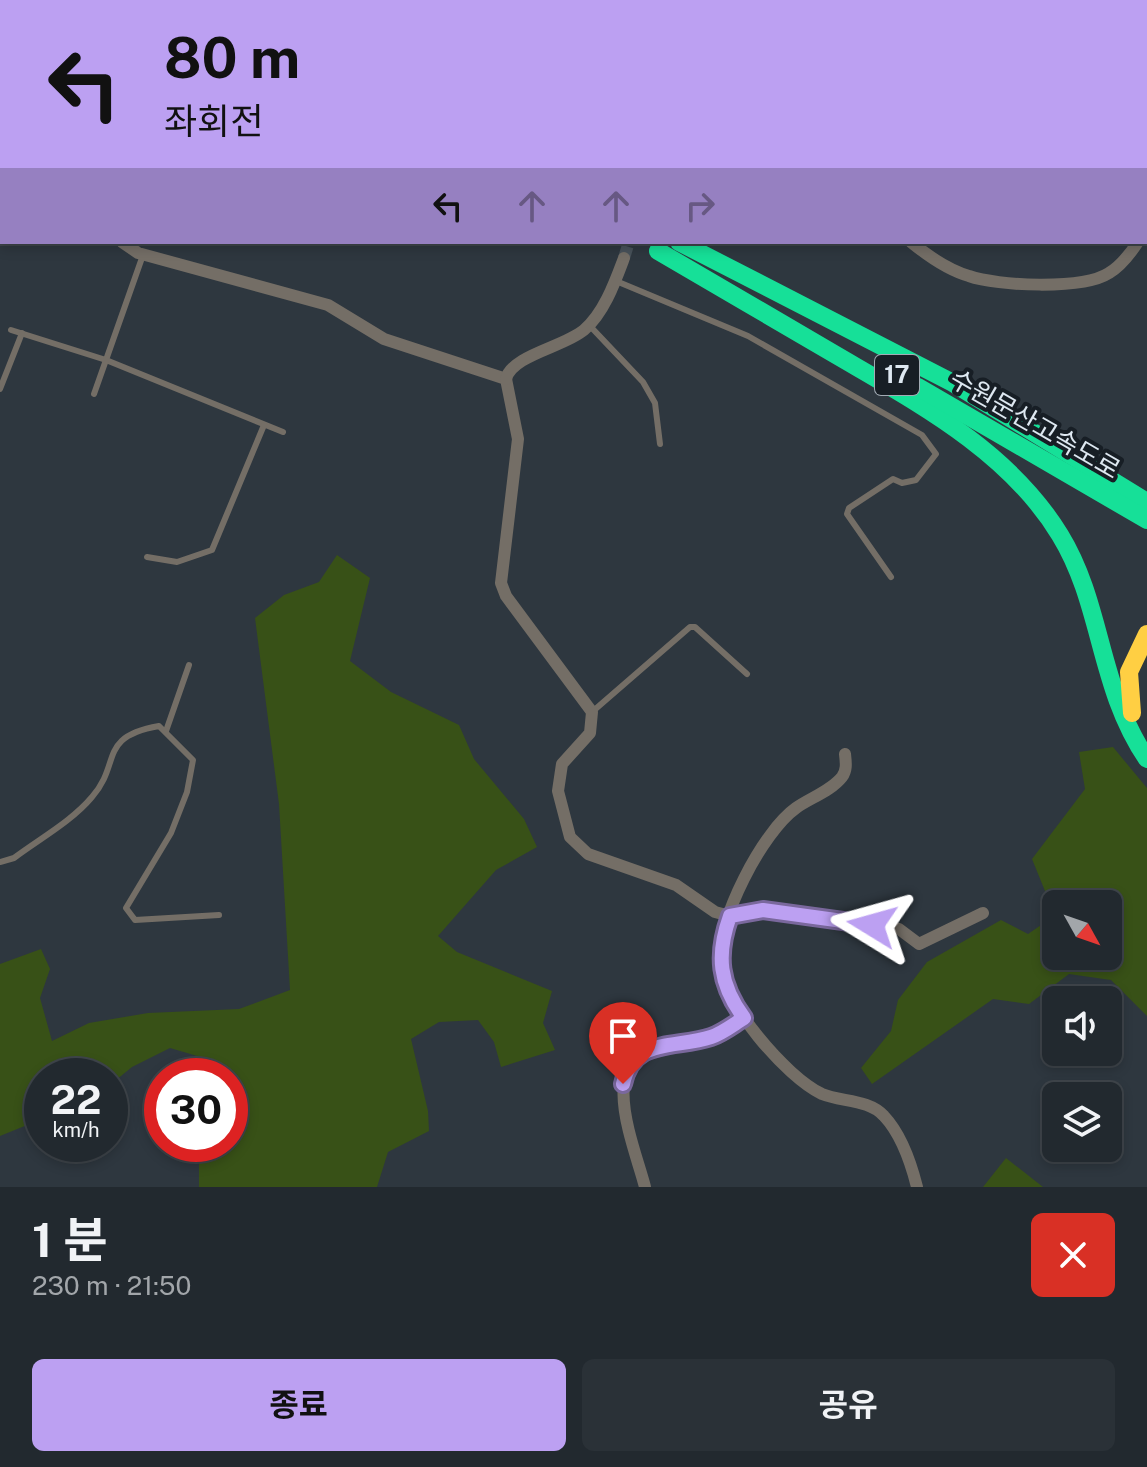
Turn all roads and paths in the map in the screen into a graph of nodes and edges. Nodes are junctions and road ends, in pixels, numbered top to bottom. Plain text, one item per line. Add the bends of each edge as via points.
1 (125, 244) edge
2 (644, 244) edge
3 (683, 244) edge
4 (914, 244) edge
5 (1136, 244) edge
6 (658, 251) junction
7 (143, 255) junction
8 (624, 258) tunnel mouth
9 (616, 281) junction
10 (589, 325) junction
11 (11, 330) dead end
12 (22, 333) junction
13 (106, 360) junction
14 (506, 379) junction
15 (0, 389) edge
16 (94, 394) dead end
17 (1010, 416) junction
18 (264, 425) junction
19 (283, 432) dead end
20 (660, 444) dead end
21 (1147, 491) edge
22 (1147, 502) edge
23 (1147, 520) edge
24 (147, 557) dead end
25 (891, 577) dead end
26 (1147, 634) edge
27 (189, 665) dead end
28 (747, 674) dead end
29 (592, 712) junction
30 (166, 731) junction
31 (1147, 742) edge
32 (845, 754) dead end
33 (1147, 759) edge
34 (0, 862) edge
35 (983, 913) dead end
36 (219, 915) dead end
37 (730, 916) junction
38 (744, 1018) junction
39 (645, 1187) edge
40 (917, 1187) edge

1 - 7 street
2 - 6 highway, 수원문산고속도로 / 17
3 - 17 highway, 수원문산고속도로 / 17
4 - 5 street via 966,276 1038,283 1102,277
6 - 23 highway, 수원문산고속도로 / 17 via 927,392
6 - 33 highway via 917,402 1008,469 1043,510 1074,560 1122,716
7 - 13 lane
7 - 14 street via 328,305 384,339
8 - 9 street
9 - 10 street
9 - 25 lane via 748,336 932,444 936,454 916,480 893,479 847,514
10 - 14 street via 568,341 513,365
10 - 20 lane via 643,382 655,403
11 - 12 lane
12 - 13 lane
12 - 15 lane
13 - 16 lane
13 - 18 lane
14 - 29 street via 518,439 501,583
17 - 21 highway
17 - 22 highway, 수원문산고속도로 / 17
18 - 19 lane
18 - 24 lane via 212,550 177,562
26 - 31 highway via 1130,667 1127,688 1130,709
27 - 30 lane
28 - 29 lane via 690,627
29 - 37 street via 590,733 562,764 559,779 570,837 588,854 676,885
30 - 34 lane via 147,728 121,740 95,794 81,809 14,858
30 - 36 lane via 193,760 187,792 171,833 126,908 135,920
32 - 37 street via 840,780 795,808 761,847
35 - 37 street via 919,944 899,929 763,910
37 - 38 street via 719,963 726,989
38 - 39 street via 713,1036 645,1049 625,1074 621,1095
38 - 40 street via 811,1087 883,1114 904,1149

